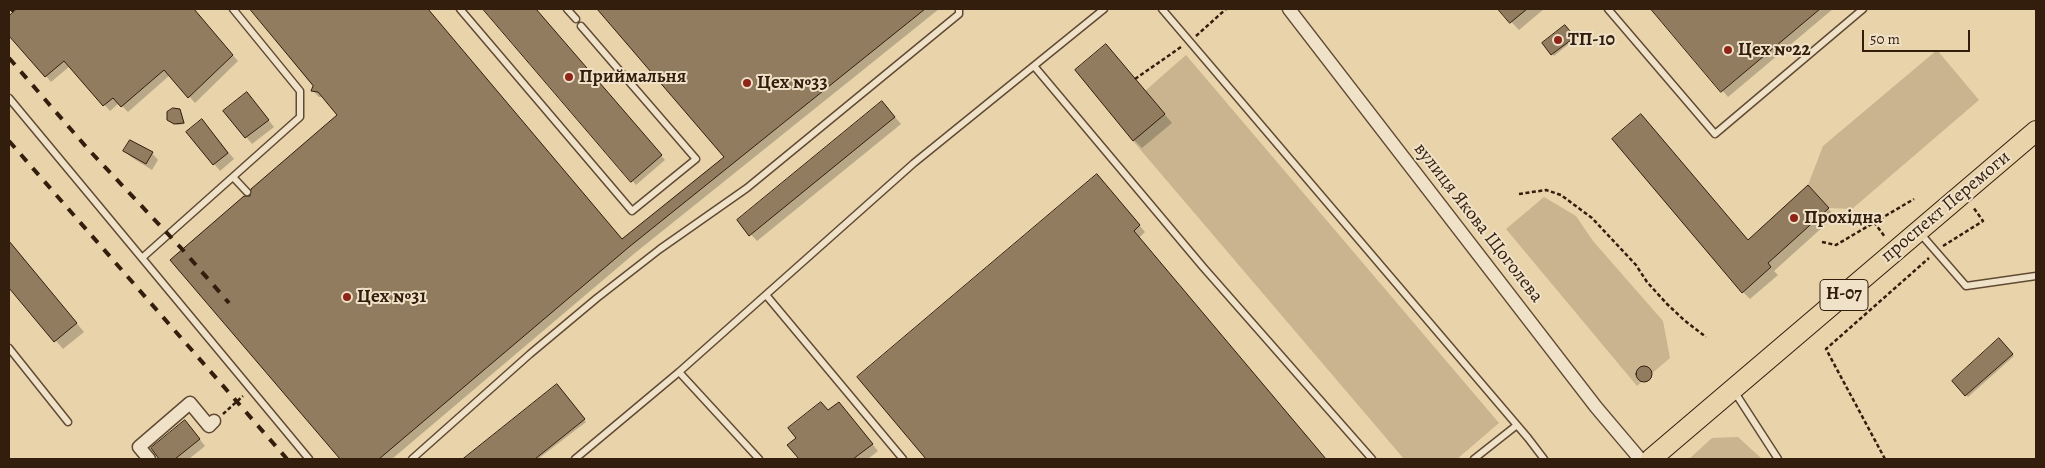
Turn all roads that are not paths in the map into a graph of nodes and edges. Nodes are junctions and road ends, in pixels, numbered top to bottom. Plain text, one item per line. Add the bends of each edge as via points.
1 (233, 9) edge
2 (460, 9) edge
3 (567, 9) edge
4 (959, 9) edge
5 (1104, 9) edge
6 (1162, 9) edge
7 (1289, 9) edge
8 (1608, 9) edge
9 (1863, 9) edge
10 (576, 19) dead end
11 (581, 26) dead end
12 (1034, 66) junction
13 (9, 98) edge
14 (2036, 130) edge
15 (233, 177) junction
16 (247, 192) dead end
17 (1918, 231) junction
18 (142, 258) junction
19 (2036, 276) edge
20 (766, 295) junction
21 (9, 348) edge
22 (679, 372) junction
23 (1733, 389) junction
24 (214, 421) road end
25 (68, 422) dead end
26 (1517, 425) junction
27 (149, 459) edge
28 (310, 459) edge
29 (412, 459) edge
30 (574, 459) edge
31 (759, 459) edge
32 (903, 459) edge
33 (1372, 459) edge
34 (1474, 459) edge
35 (1544, 459) edge
36 (1640, 459) edge
37 (1651, 459) edge
38 (1778, 459) edge

1 - 15 lane via 300,91 300,117
2 - 11 lane via 632,211 696,159
3 - 10 lane
4 - 29 lane via 959,14 923,45 747,188 597,298
5 - 12 lane
6 - 26 lane
7 - 36 street, вулиця Якова Щоголева via 1596,407
8 - 9 lane via 1715,134
12 - 20 lane via 914,163
12 - 33 lane via 1203,267
13 - 18 lane
14 - 17 main road, проспект Перемоги / Н-07
15 - 16 lane
15 - 18 lane
17 - 19 lane via 1966,286
17 - 23 main road, проспект Перемоги / Н-07
18 - 28 lane
20 - 22 lane
20 - 32 lane
21 - 25 lane
22 - 30 lane
22 - 31 lane
23 - 37 main road, проспект Перемоги / Н-07
23 - 38 lane
24 - 27 street via 209,426 190,403 139,447
26 - 34 lane
26 - 35 lane

